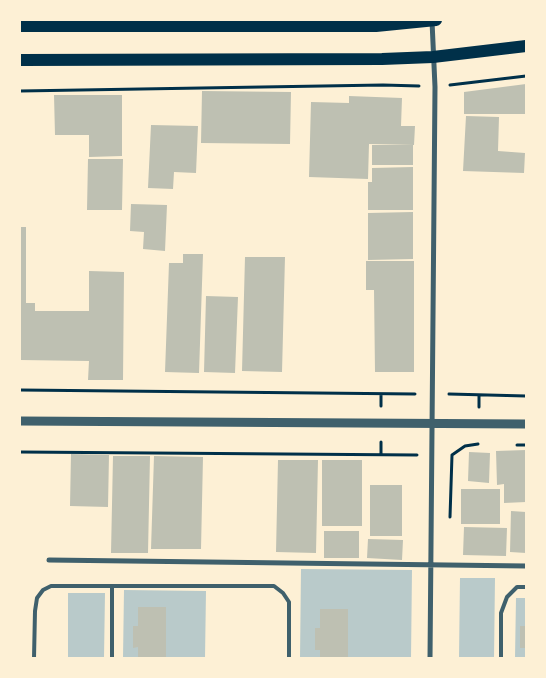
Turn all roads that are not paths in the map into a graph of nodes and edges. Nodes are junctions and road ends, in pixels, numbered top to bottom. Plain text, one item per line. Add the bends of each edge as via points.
1 (432, 20) edge
2 (436, 20) edge
3 (43, 23) edge
4 (281, 23) edge
5 (20, 26) edge
6 (526, 46) edge
7 (433, 57) junction
8 (20, 60) edge
9 (20, 422) edge
10 (433, 424) junction
11 (526, 424) edge
12 (49, 560) dead end
13 (431, 565) junction
14 (526, 566) edge
15 (112, 586) junction
16 (526, 587) edge
17 (34, 658) edge
18 (112, 658) edge
19 (289, 658) edge
20 (430, 658) edge
21 (501, 658) edge

1 - 2 main road
1 - 4 main road via 376,26
1 - 7 street
3 - 4 main road
3 - 5 main road
6 - 7 main road
7 - 8 main road via 382,60
7 - 10 street
9 - 10 street
10 - 11 street
10 - 13 street
12 - 13 street
13 - 14 street
13 - 20 street
15 - 17 lane via 51,586 43,590 34,611
15 - 18 lane
15 - 19 lane via 274,586 289,602
16 - 21 lane via 517,587 507,598 501,613

